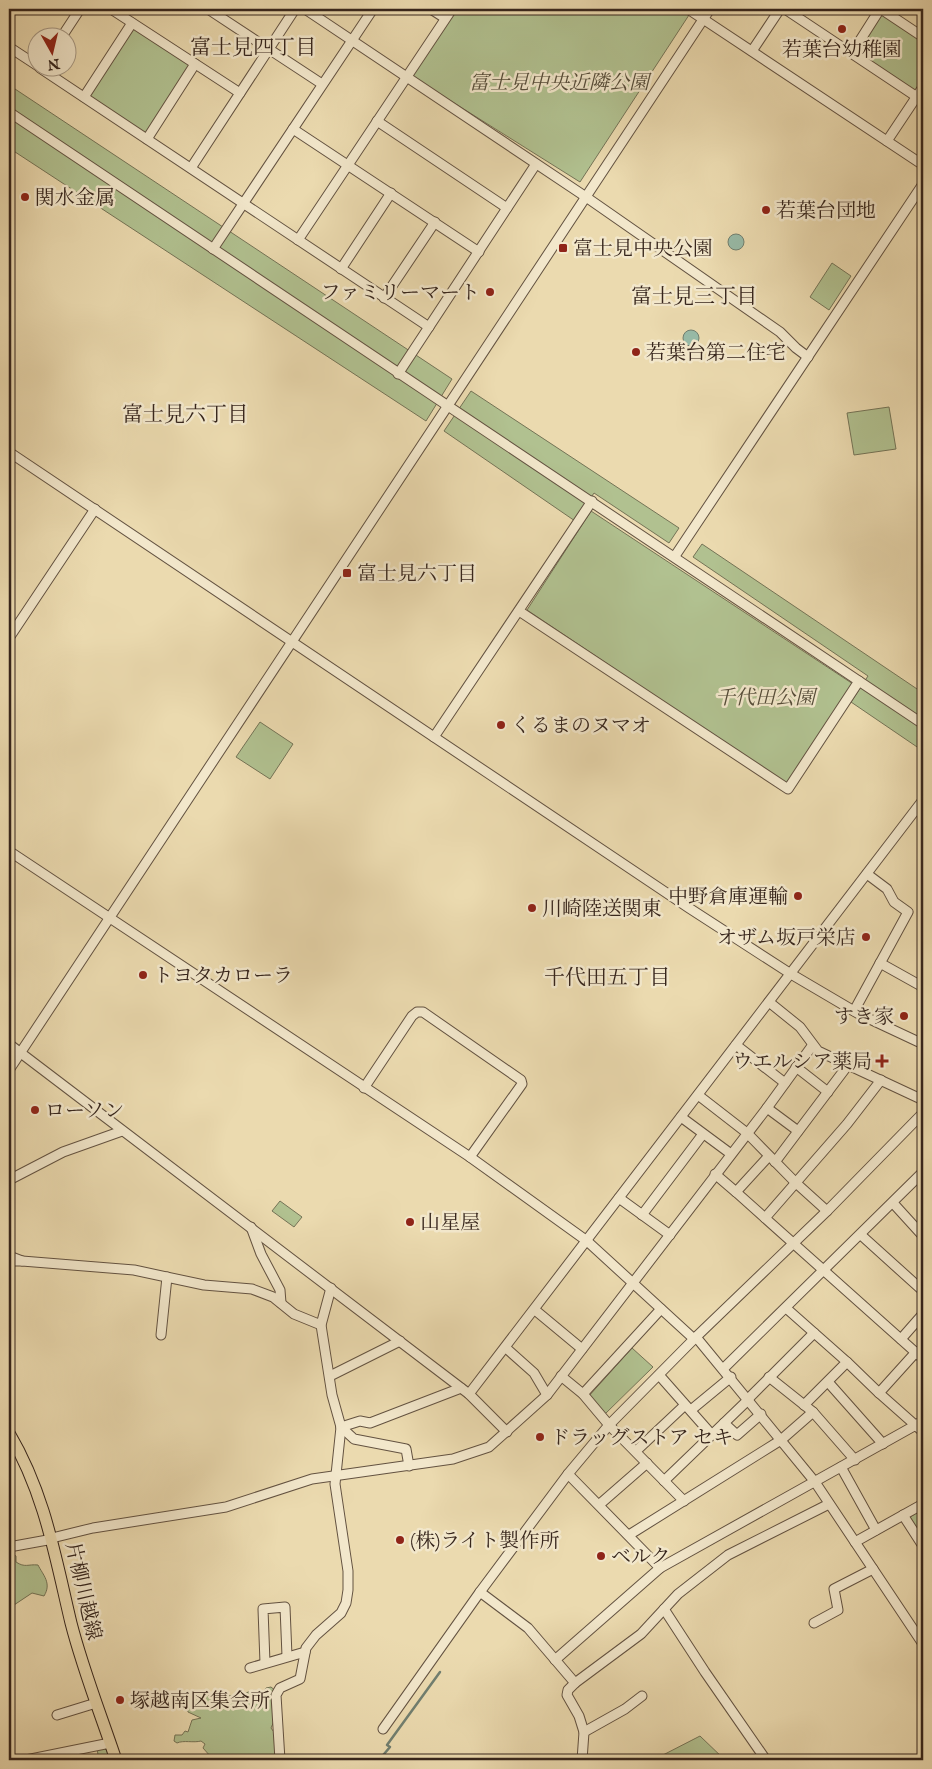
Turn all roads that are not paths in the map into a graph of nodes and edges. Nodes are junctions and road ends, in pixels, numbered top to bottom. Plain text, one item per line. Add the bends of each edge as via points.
1 (80, 9) edge
2 (111, 9) edge
3 (208, 9) edge
4 (296, 9) edge
5 (305, 9) edge
6 (373, 9) edge
7 (431, 9) edge
8 (452, 9) edge
9 (688, 9) edge
10 (710, 9) edge
11 (780, 9) edge
12 (785, 9) edge
13 (881, 9) edge
14 (446, 18) junction
15 (704, 19) junction
16 (132, 23) junction
17 (67, 28) edge
18 (923, 37) edge
19 (352, 40) junction
20 (9, 47) edge
21 (269, 49) junction
22 (752, 51) junction
23 (852, 53) junction
24 (28, 60) edge
25 (195, 64) junction
26 (406, 77) junction
27 (56, 78) edge
28 (322, 84) junction
29 (923, 87) edge
30 (240, 93) junction
31 (84, 97) junction
32 (917, 97) junction
33 (9, 112) edge
34 (377, 122) junction
35 (293, 129) junction
36 (147, 139) junction
37 (887, 141) junction
38 (348, 164) junction
39 (536, 164) junction
40 (923, 165) edge
41 (190, 168) junction
42 (923, 184) edge
43 (391, 193) junction
44 (586, 197) junction
45 (244, 204) junction
46 (508, 208) junction
47 (434, 222) junction
48 (298, 240) junction
49 (213, 249) junction
50 (479, 252) junction
51 (341, 269) junction
52 (384, 298) junction
53 (429, 327) junction
54 (808, 357) junction
55 (398, 374) junction
56 (446, 406) junction
57 (9, 452) edge
58 (592, 502) junction
59 (95, 510) junction
60 (675, 556) junction
61 (519, 610) junction
62 (9, 638) edge
63 (292, 642) junction
64 (859, 681) junction
65 (923, 724) edge
66 (434, 737) junction
67 (923, 800) edge
68 (9, 851) edge
69 (867, 874) junction
70 (108, 919) junction
71 (880, 963) junction
72 (791, 974) junction
73 (923, 987) edge
74 (769, 1002) junction
75 (854, 1011) junction
76 (9, 1044) edge
77 (923, 1044) edge
78 (736, 1045) junction
79 (812, 1046) junction
80 (20, 1053) junction
81 (848, 1065) junction
82 (796, 1067) junction
83 (9, 1070) edge
84 (881, 1080) junction
85 (785, 1083) junction
86 (364, 1088) junction
87 (828, 1092) junction
88 (698, 1095) junction
89 (923, 1100) edge
90 (766, 1108) junction
91 (923, 1113) edge
92 (682, 1117) junction
93 (122, 1131) junction
94 (798, 1131) junction
95 (748, 1132) junction
96 (703, 1134) junction
97 (731, 1154) junction
98 (470, 1157) junction
99 (772, 1159) junction
100 (716, 1174) junction
101 (922, 1176) edge
102 (9, 1180) edge
103 (796, 1183) junction
104 (736, 1192) junction
105 (619, 1198) junction
106 (893, 1203) junction
107 (827, 1211) junction
108 (642, 1215) junction
109 (765, 1218) junction
110 (250, 1227) junction
111 (670, 1234) junction
112 (923, 1234) edge
113 (860, 1235) junction
114 (587, 1241) junction
115 (795, 1243) junction
116 (9, 1256) edge
117 (9, 1261) edge
118 (22, 1261) junction
119 (825, 1270) junction
120 (167, 1277) junction
121 (632, 1282) junction
122 (331, 1288) junction
123 (923, 1291) edge
124 (281, 1302) junction
125 (786, 1308) junction
126 (661, 1309) junction
127 (535, 1310) junction
128 (923, 1314) edge
129 (321, 1325) junction
130 (814, 1333) junction
131 (161, 1335) dead end
132 (695, 1338) junction
133 (901, 1339) junction
134 (400, 1341) junction
135 (506, 1348) junction
136 (582, 1349) junction
137 (916, 1352) junction
138 (923, 1359) edge
139 (847, 1362) junction
140 (723, 1369) junction
141 (659, 1375) junction
142 (330, 1376) junction
143 (561, 1376) junction
144 (731, 1377) junction
145 (769, 1377) junction
146 (828, 1382) junction
147 (461, 1388) junction
148 (879, 1393) junction
149 (469, 1394) junction
150 (546, 1394) junction
151 (583, 1394) junction
152 (749, 1399) junction
153 (804, 1405) junction
154 (688, 1408) junction
155 (814, 1412) junction
156 (761, 1414) junction
157 (724, 1423) junction
158 (920, 1423) edge
159 (609, 1425) junction
160 (341, 1427) junction
161 (507, 1432) junction
162 (923, 1432) edge
163 (9, 1433) edge
164 (712, 1435) junction
165 (781, 1440) junction
166 (883, 1444) junction
167 (636, 1451) junction
168 (855, 1460) junction
169 (647, 1464) junction
170 (410, 1466) junction
171 (841, 1467) junction
172 (568, 1474) junction
173 (336, 1476) junction
174 (664, 1481) junction
175 (815, 1482) junction
176 (684, 1501) junction
177 (600, 1504) junction
178 (828, 1504) junction
179 (923, 1504) edge
180 (903, 1515) junction
181 (876, 1530) junction
182 (629, 1535) junction
183 (52, 1539) junction
184 (855, 1542) junction
185 (923, 1546) edge
186 (9, 1547) edge
187 (660, 1568) junction
188 (873, 1569) junction
189 (480, 1592) junction
190 (664, 1609) junction
191 (814, 1623) dead end
192 (923, 1644) edge
193 (305, 1652) junction
194 (288, 1656) junction
195 (555, 1660) junction
196 (265, 1663) junction
197 (250, 1668) dead end
198 (575, 1683) junction
199 (642, 1696) dead end
200 (96, 1703) junction
201 (57, 1715) dead end
202 (383, 1729) dead end
203 (584, 1732) junction
204 (110, 1743) junction
205 (26, 1760) edge
206 (116, 1760) edge
207 (280, 1760) edge
208 (582, 1760) edge
209 (766, 1760) edge

1 - 17 street
2 - 16 street
3 - 21 street
4 - 21 street
5 - 19 street
6 - 19 street
7 - 14 street
8 - 14 street
9 - 15 street
10 - 15 street
11 - 22 street
12 - 23 street
13 - 18 street
13 - 23 street
14 - 26 street
15 - 22 street
15 - 44 street
16 - 25 street
16 - 31 street
19 - 26 street
19 - 28 street
20 - 24 street
21 - 28 street
21 - 30 street
22 - 37 street
23 - 32 street
25 - 30 street
25 - 36 street
26 - 34 street
26 - 39 street
27 - 31 street
28 - 35 street
29 - 32 street
30 - 41 street
31 - 36 street
32 - 37 street
33 - 49 street
34 - 38 street
34 - 46 street
35 - 38 street
35 - 45 street
36 - 41 street
37 - 40 street
38 - 43 street
38 - 48 street
39 - 44 street
39 - 46 street
41 - 45 street
42 - 54 street
43 - 47 street
43 - 51 street
44 - 54 street via 780,332
44 - 56 street
45 - 48 street
45 - 49 street
46 - 50 street
47 - 50 street
47 - 52 street
48 - 51 street
49 - 55 street
50 - 53 street
51 - 52 street
52 - 53 street
53 - 55 street
54 - 60 street
55 - 56 street
56 - 58 street
56 - 63 street
57 - 59 street
58 - 60 street
58 - 61 street
59 - 62 street
59 - 63 street
60 - 64 street
61 - 64 street via 788,789
61 - 66 street
63 - 66 street
63 - 70 street
64 - 65 street
66 - 72 street
67 - 69 street
68 - 70 street
69 - 71 street via 887,889 894,902 908,912
69 - 72 street
70 - 80 street
70 - 86 street
71 - 73 street
71 - 75 street
72 - 74 street
72 - 75 street
74 - 78 street
74 - 79 street via 800,1027
75 - 77 street
76 - 80 street
78 - 85 street
78 - 88 street
79 - 81 street
79 - 82 street
80 - 83 street
80 - 93 street
81 - 84 street
81 - 87 street
82 - 85 street
82 - 87 street
84 - 89 street
84 - 103 street
85 - 90 street
86 - 98 street
86 - 98 street via 414,1014 420,1011 426,1014 521,1080 522,1084
87 - 94 street
88 - 92 street
88 - 95 street
90 - 94 street
90 - 95 street
91 - 107 street
92 - 96 street
92 - 105 street
93 - 102 street via 63,1152
93 - 110 street
94 - 99 street
95 - 97 street
95 - 99 street
96 - 97 street
96 - 108 street
97 - 100 street
98 - 114 street
99 - 103 street
99 - 104 street
100 - 104 street
100 - 111 street
101 - 106 street
103 - 107 street
103 - 109 street
104 - 109 street
105 - 108 street
105 - 114 street
106 - 112 street
106 - 113 street
107 - 115 street
108 - 111 street
109 - 115 street
110 - 122 street
110 - 124 street via 280,1290
111 - 121 street
113 - 119 street
113 - 123 street
114 - 121 street
114 - 127 street
115 - 119 street
115 - 132 street
116 - 118 street
117 - 118 street
118 - 120 street via 134,1270
119 - 125 street
119 - 133 street
120 - 124 street via 204,1285 252,1289
120 - 131 street
121 - 126 street
121 - 136 street
122 - 129 street
122 - 134 street
124 - 129 street via 294,1314
125 - 130 street
125 - 140 street
126 - 132 street
126 - 151 street
127 - 135 street
127 - 136 street
128 - 133 street
129 - 142 street
130 - 139 street
130 - 145 street
132 - 140 street
132 - 141 street
133 - 137 street
134 - 142 street
134 - 147 street
135 - 149 street
135 - 150 street via 534,1372
136 - 143 street
137 - 138 street
137 - 148 street
139 - 146 street
139 - 148 street
140 - 144 street
141 - 154 street
141 - 159 street
142 - 160 street
143 - 150 street
143 - 151 street
144 - 152 street
144 - 154 street
145 - 152 street
145 - 153 street
146 - 153 street
146 - 166 street
147 - 149 street
147 - 160 street via 370,1424 360,1421
148 - 158 street
149 - 161 street
150 - 161 street
151 - 159 street
152 - 156 street
152 - 157 street
153 - 155 street
154 - 164 street
154 - 167 street
155 - 165 street
155 - 168 street
156 - 157 street via 737,1435
156 - 165 street
157 - 164 street
158 - 162 street
158 - 166 street
159 - 167 street
159 - 172 street
160 - 170 street via 354,1440 406,1449
160 - 173 street
161 - 170 street via 489,1447 468,1455
163 - 183 main road, 片柳川越線 via 32,1477
164 - 174 street
165 - 175 street
165 - 176 street
166 - 168 street
167 - 169 street
168 - 171 street
169 - 174 street
169 - 177 street
170 - 173 street
171 - 175 street
171 - 181 street
172 - 177 street
172 - 189 street
173 - 183 street via 312,1479 226,1507 93,1528
173 - 193 street via 348,1571 346,1603 341,1614 310,1642
174 - 176 street
175 - 178 street
175 - 187 street
176 - 182 street
177 - 182 street
178 - 184 street
178 - 190 street via 728,1555
179 - 180 street
180 - 181 street
180 - 185 street
181 - 184 street
182 - 187 street
183 - 186 street
183 - 200 main road, 片柳川越線 via 71,1622
184 - 188 street
187 - 195 street
188 - 191 street via 834,1589 838,1610
188 - 192 street
189 - 195 street via 528,1628
189 - 202 street
190 - 198 street via 641,1634
190 - 209 street
193 - 194 street
193 - 207 street via 300,1679 280,1688 276,1695
194 - 196 street
194 - 196 street via 285,1607 263,1609
195 - 198 street
196 - 197 street
198 - 203 street via 567,1695
199 - 203 street
200 - 201 street
200 - 204 main road, 片柳川越線
203 - 208 street
204 - 205 street
204 - 206 main road, 片柳川越線

